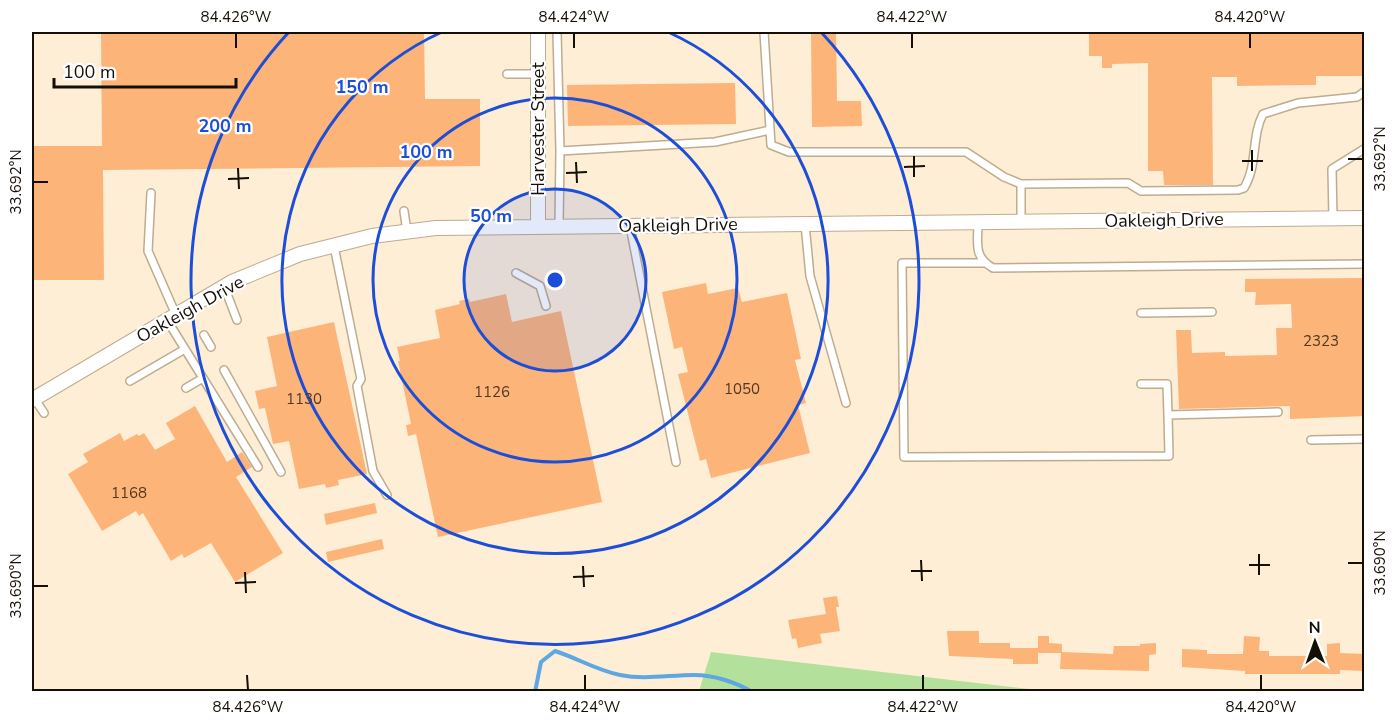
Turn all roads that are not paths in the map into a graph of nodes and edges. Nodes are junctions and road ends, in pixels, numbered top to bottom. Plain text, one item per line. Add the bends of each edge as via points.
1 (537, 32) edge
2 (558, 32) edge
3 (764, 32) edge
4 (507, 74) dead end
5 (538, 74) junction
6 (1365, 92) edge
7 (770, 130) junction
8 (1365, 149) edge
9 (560, 151) junction
10 (1021, 184) junction
11 (151, 194) dead end
12 (404, 212) dead end
13 (1365, 218) edge
14 (1333, 219) junction
15 (978, 222) junction
16 (1020, 222) junction
17 (806, 224) junction
18 (630, 225) junction
19 (538, 226) junction
20 (559, 226) junction
21 (407, 232) junction
22 (334, 246) junction
23 (984, 263) junction
24 (1365, 264) edge
25 (516, 273) dead end
26 (224, 286) junction
27 (546, 306) dead end
28 (1212, 312) dead end
29 (1141, 313) dead end
30 (172, 318) junction
31 (237, 320) dead end
32 (204, 335) dead end
33 (211, 347) dead end
34 (185, 349) junction
35 (224, 370) dead end
36 (203, 378) junction
37 (130, 381) dead end
38 (1142, 384) dead end
39 (186, 388) dead end
40 (33, 399) edge
41 (846, 403) dead end
42 (1278, 412) dead end
43 (44, 413) dead end
44 (1168, 416) junction
45 (1365, 439) edge
46 (1311, 440) dead end
47 (676, 462) dead end
48 (258, 467) dead end
49 (281, 472) dead end
50 (387, 495) dead end

1 - 5 street, Harvester Street
2 - 9 lane
3 - 7 lane
4 - 5 lane
5 - 19 street, Harvester Street
6 - 10 lane via 1357,97 1298,103 1263,114 1252,170 1244,188 1238,190 1142,191 1128,183
7 - 9 lane via 716,142
7 - 10 lane via 771,145 789,152 966,152
8 - 14 lane via 1332,169
9 - 20 lane
10 - 16 lane
11 - 30 lane via 148,251
12 - 21 lane
13 - 14 street, Oakleigh Drive
14 - 16 street, Oakleigh Drive
15 - 16 street, Oakleigh Drive
15 - 17 street, Oakleigh Drive
15 - 23 lane via 978,255
17 - 18 street, Oakleigh Drive
17 - 41 lane via 810,276
18 - 20 street, Oakleigh Drive
18 - 47 lane
19 - 20 street, Oakleigh Drive
19 - 21 street, Oakleigh Drive
21 - 22 street, Oakleigh Drive
22 - 26 street, Oakleigh Drive via 300,254
22 - 50 lane via 361,379 357,386 374,471
23 - 24 lane via 993,268
23 - 44 lane via 902,263 904,458 1169,456
25 - 27 lane via 540,286
26 - 30 street, Oakleigh Drive
26 - 31 lane
28 - 29 lane
30 - 34 lane
30 - 40 street, Oakleigh Drive via 84,376
32 - 33 lane
34 - 36 lane
34 - 37 lane
35 - 49 lane
36 - 39 lane
36 - 48 lane
38 - 44 lane via 1167,384
40 - 43 lane
42 - 44 lane
45 - 46 lane

